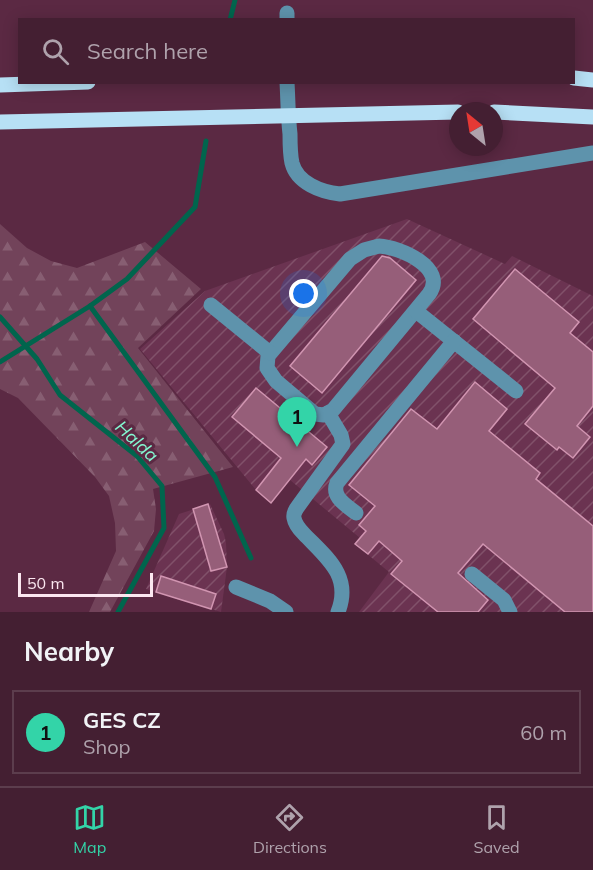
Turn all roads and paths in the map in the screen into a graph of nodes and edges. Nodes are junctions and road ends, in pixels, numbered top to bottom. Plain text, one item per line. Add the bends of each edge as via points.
1 (575, 78) edge
2 (593, 80) edge
3 (29, 84) edge
4 (287, 84) edge
5 (0, 85) edge
6 (449, 112) edge
7 (503, 112) edge
8 (288, 115) junction
9 (593, 117) edge
10 (0, 122) edge
11 (593, 153) edge
12 (211, 304) dead end
13 (416, 311) junction
14 (454, 341) junction
15 (270, 353) junction
16 (516, 391) dead end
17 (328, 413) junction
18 (356, 513) dead end
19 (472, 574) dead end
20 (236, 587) dead end
21 (286, 612) edge
22 (338, 612) edge
23 (510, 612) edge

1 - 2 main road
3 - 5 main road
4 - 8 lane
6 - 8 main road
7 - 9 main road
8 - 10 main road
8 - 11 lane via 292,164 312,186 330,193
12 - 15 lane
13 - 14 lane
13 - 15 lane via 432,290 434,276 400,249 373,247 343,266
13 - 17 lane
14 - 16 lane
14 - 18 lane via 335,486 336,494
15 - 17 lane via 266,365 273,377 312,411 319,415
17 - 22 lane via 343,444 296,510 294,520 339,574 343,592
19 - 23 lane via 504,600
20 - 21 lane

